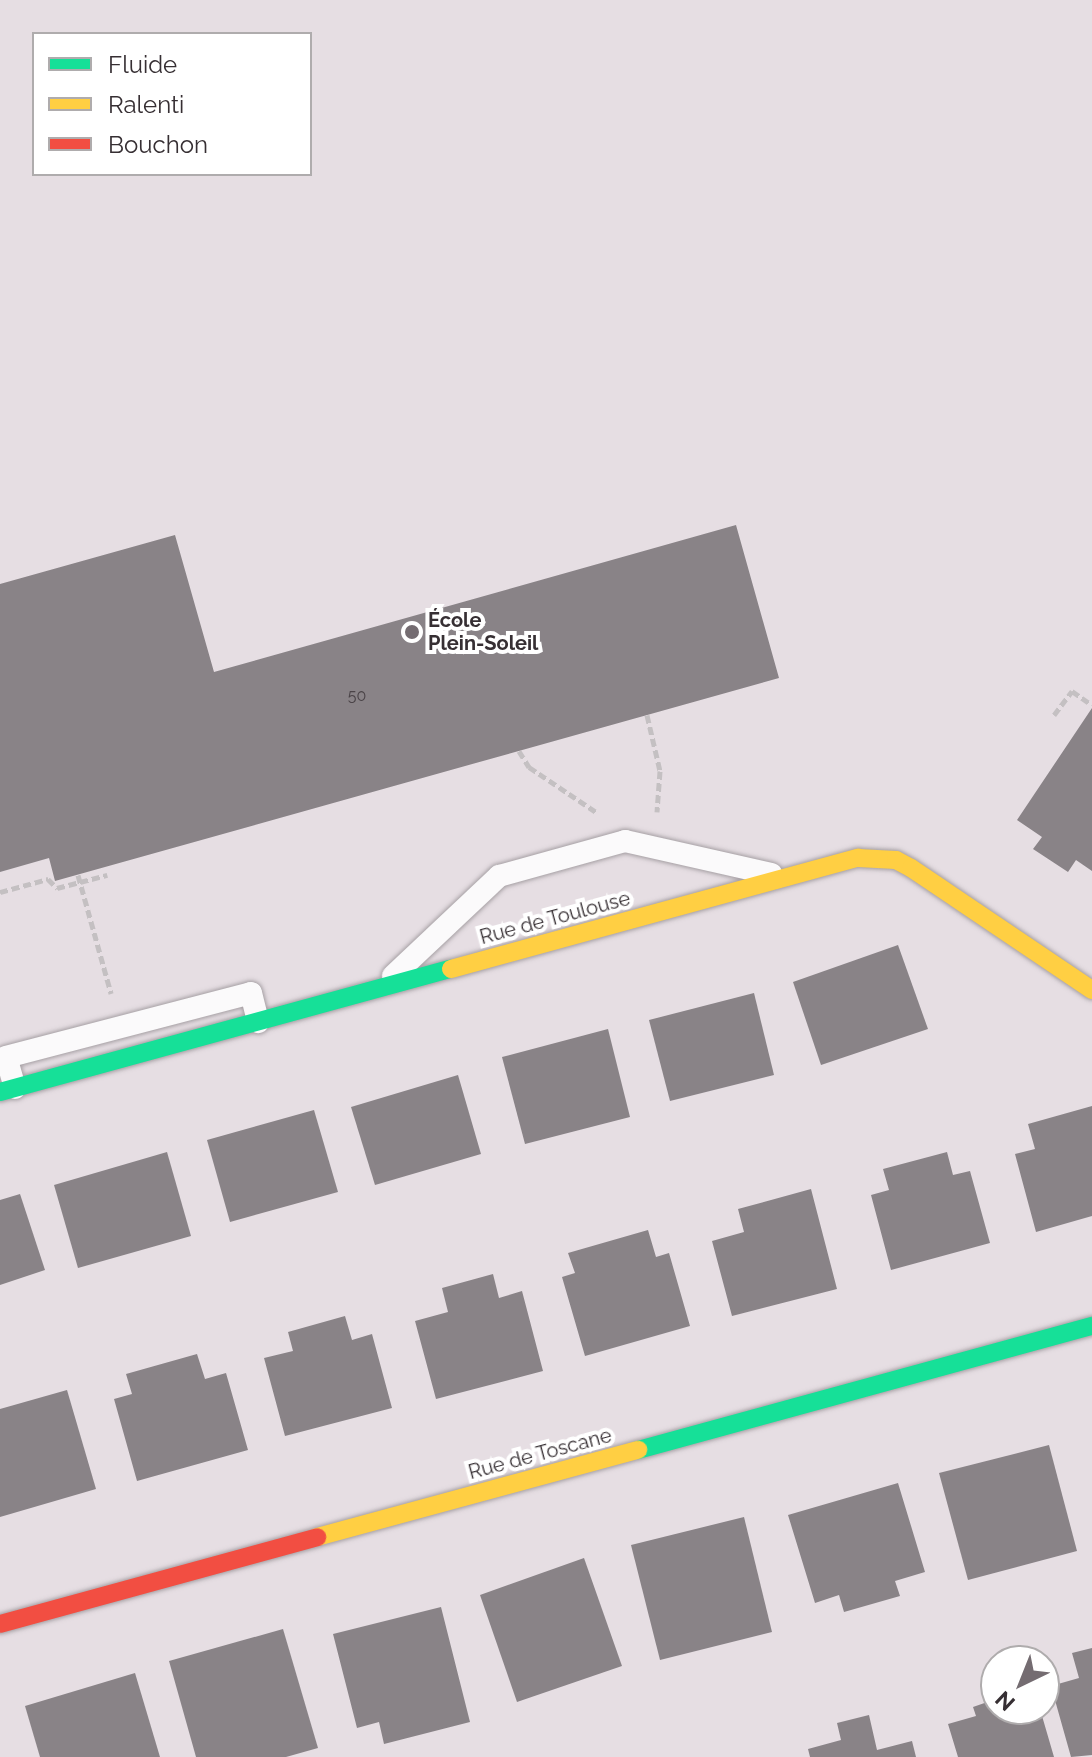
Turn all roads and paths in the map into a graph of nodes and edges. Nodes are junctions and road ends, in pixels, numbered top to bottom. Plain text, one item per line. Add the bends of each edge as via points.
1 (1092, 705) edge
2 (647, 715) dead end
3 (1054, 715) dead end
4 (519, 751) dead end
5 (657, 815) dead end
6 (605, 818) dead end
7 (107, 875) dead end
8 (784, 877) junction
9 (79, 878) junction
10 (0, 892) edge
11 (379, 989) junction
12 (1092, 990) edge
13 (113, 1002) dead end
14 (258, 1022) junction
15 (8, 1090) edge
16 (1092, 1326) edge
17 (0, 1624) edge

1 - 3 path via 1072,691
2 - 5 path via 660,771
4 - 6 path via 529,767
7 - 9 path
8 - 11 street, Rue de Toulouse
8 - 11 lane via 625,841 499,876
8 - 12 street, Rue de Toulouse via 858,858 896,860
9 - 10 path via 57,888 48,879
9 - 13 path
11 - 14 street, Rue de Toulouse
14 - 15 street, Rue de Toulouse
14 - 15 lane via 251,993 6,1057
16 - 17 street, Rue de Toscane

